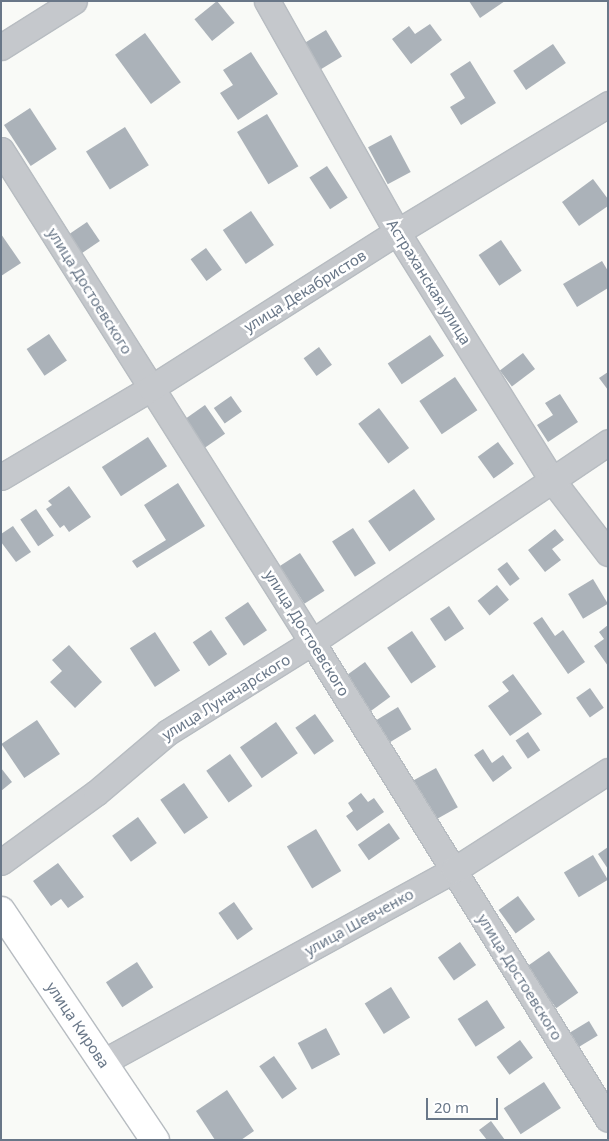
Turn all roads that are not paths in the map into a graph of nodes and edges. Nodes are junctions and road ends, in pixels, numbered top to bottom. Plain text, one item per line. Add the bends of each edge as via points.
1 (74, 1) edge
2 (267, 1) edge
3 (1, 48) edge
4 (608, 104) edge
5 (1, 150) edge
6 (397, 232) junction
7 (151, 388) junction
8 (608, 442) edge
9 (1, 477) edge
10 (552, 480) junction
11 (608, 553) edge
12 (312, 642) junction
13 (608, 771) edge
14 (1, 862) edge
15 (454, 870) junction
16 (1, 911) edge
17 (103, 1062) junction
18 (608, 1119) edge
19 (155, 1140) edge

1 - 3 street
2 - 6 street, Астраханская улица
4 - 6 street, улица Декабристов
5 - 7 street, улица Достоевского
6 - 7 street, улица Декабристов
6 - 10 street, Астраханская улица
7 - 9 street, улица Декабристов
7 - 12 street, улица Достоевского
8 - 10 street, улица Луначарского
10 - 11 street, Астраханская улица
10 - 12 street, улица Луначарского
12 - 14 street, улица Луначарского via 168,732 96,793
12 - 15 street, улица Достоевского
13 - 15 street, улица Шевченко
15 - 17 street, улица Шевченко
15 - 18 street, улица Достоевского
16 - 17 main road, улица Кирова
17 - 19 main road, улица Кирова

